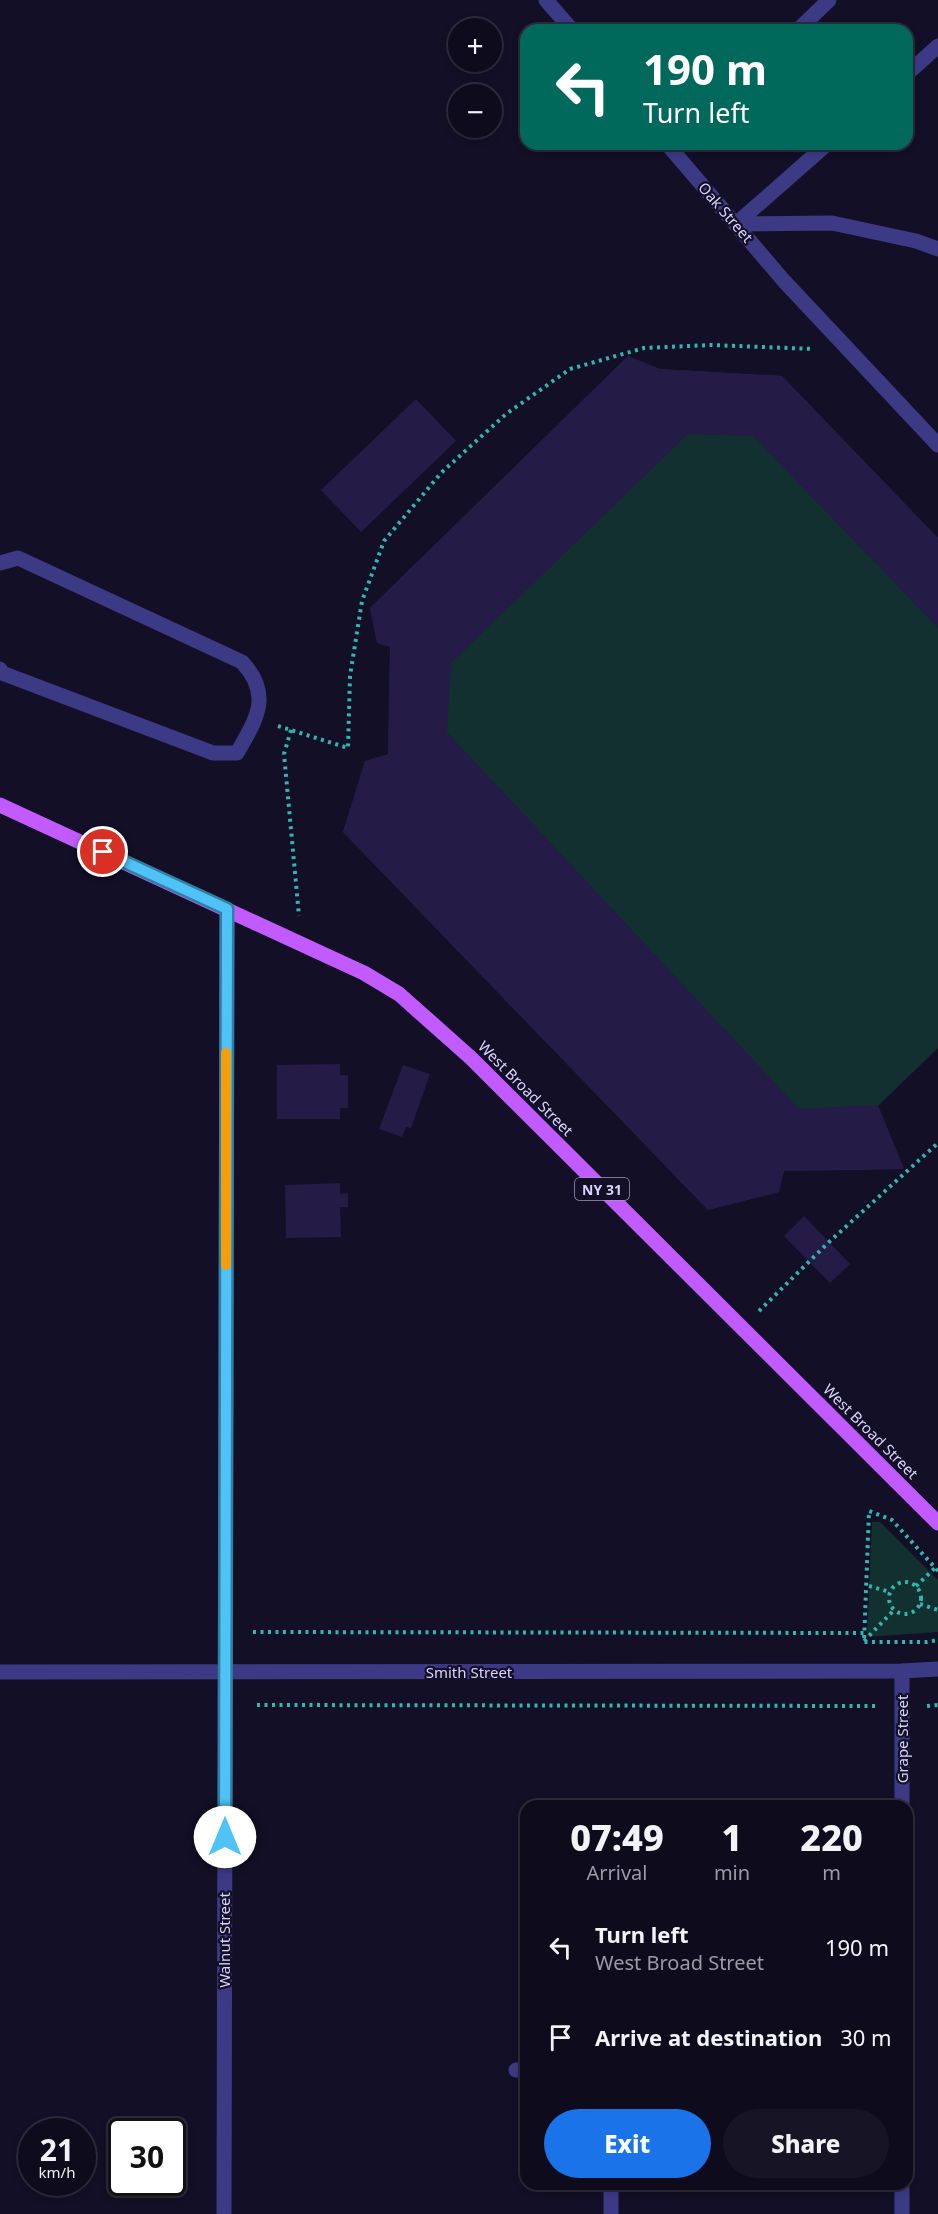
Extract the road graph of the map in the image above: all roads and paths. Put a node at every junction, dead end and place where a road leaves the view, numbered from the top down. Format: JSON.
{"nodes":[{"id":1,"x":546,"y":0,"type":"edge"},
{"id":2,"x":829,"y":0,"type":"edge"},
{"id":3,"x":567,"y":24,"type":"edge"},
{"id":4,"x":804,"y":24,"type":"edge"},
{"id":5,"x":938,"y":46,"type":"edge"},
{"id":6,"x":913,"y":68,"type":"edge"},
{"id":7,"x":675,"y":150,"type":"edge"},
{"id":8,"x":820,"y":150,"type":"edge"},
{"id":9,"x":736,"y":225,"type":"junction"},
{"id":10,"x":938,"y":249,"type":"edge"},
{"id":11,"x":850,"y":351,"type":"junction"},
{"id":12,"x":938,"y":444,"type":"edge"},
{"id":13,"x":0,"y":563,"type":"edge"},
{"id":14,"x":1,"y":673,"type":"edge"},
{"id":15,"x":269,"y":723,"type":"dead end"},
{"id":16,"x":291,"y":730,"type":"junction"},
{"id":17,"x":0,"y":805,"type":"edge"},
{"id":18,"x":227,"y":909,"type":"junction"},
{"id":19,"x":301,"y":944,"type":"junction"},
{"id":20,"x":938,"y":1143,"type":"edge"},
{"id":21,"x":742,"y":1328,"type":"junction"},
{"id":22,"x":938,"y":1523,"type":"edge"},
{"id":23,"x":937,"y":1570,"type":"edge"},
{"id":24,"x":869,"y":1586,"type":"dead end"},
{"id":25,"x":916,"y":1586,"type":"junction"},
{"id":26,"x":890,"y":1592,"type":"junction"},
{"id":27,"x":920,"y":1604,"type":"junction"},
{"id":28,"x":894,"y":1610,"type":"junction"},
{"id":29,"x":938,"y":1610,"type":"edge"},
{"id":30,"x":254,"y":1632,"type":"dead end"},
{"id":31,"x":864,"y":1633,"type":"junction"},
{"id":32,"x":938,"y":1640,"type":"edge"},
{"id":33,"x":864,"y":1642,"type":"junction"},
{"id":34,"x":938,"y":1669,"type":"edge"},
{"id":35,"x":902,"y":1671,"type":"junction"},
{"id":36,"x":0,"y":1672,"type":"edge"},
{"id":37,"x":225,"y":1672,"type":"junction"},
{"id":38,"x":257,"y":1705,"type":"dead end"},
{"id":39,"x":902,"y":1706,"type":"junction"},
{"id":40,"x":938,"y":1706,"type":"edge"},
{"id":41,"x":902,"y":1800,"type":"edge"},
{"id":42,"x":610,"y":2190,"type":"edge"},
{"id":43,"x":902,"y":2190,"type":"edge"},
{"id":44,"x":224,"y":2214,"type":"edge"},
{"id":45,"x":611,"y":2214,"type":"edge"},
{"id":46,"x":902,"y":2214,"type":"edge"}],
"edges":[{"from":1,"to":3,"type":"street"},
{"from":2,"to":4,"type":"street"},
{"from":5,"to":6,"type":"street"},
{"from":7,"to":9,"type":"street","name":"Oak Street"},
{"from":8,"to":9,"type":"street"},
{"from":9,"to":10,"type":"street"},
{"from":9,"to":11,"type":"street","name":"Oak Street"},
{"from":11,"to":12,"type":"street","name":"Oak Street"},
{"from":11,"to":16,"type":"path"},
{"from":13,"to":14,"type":"street"},
{"from":15,"to":16,"type":"path"},
{"from":16,"to":19,"type":"path"},
{"from":17,"to":18,"type":"main road","name":"West Broad Street","number":"NY 31"},
{"from":18,"to":19,"type":"main road","name":"West Broad Street","number":"NY 31"},
{"from":18,"to":37,"type":"street","name":"Walnut Street"},
{"from":19,"to":21,"type":"main road","name":"West Broad Street","number":"NY 31"},
{"from":20,"to":21,"type":"path"},
{"from":21,"to":22,"type":"main road","name":"West Broad Street","number":"NY 31"},
{"from":23,"to":25,"type":"path"},
{"from":23,"to":31,"type":"path"},
{"from":24,"to":26,"type":"path"},
{"from":25,"to":26,"type":"path"},
{"from":25,"to":27,"type":"path"},
{"from":26,"to":28,"type":"path"},
{"from":27,"to":28,"type":"path"},
{"from":27,"to":29,"type":"path"},
{"from":28,"to":33,"type":"path"},
{"from":30,"to":31,"type":"path"},
{"from":31,"to":33,"type":"path"},
{"from":32,"to":33,"type":"path"},
{"from":34,"to":35,"type":"street","name":"Smith Street"},
{"from":35,"to":37,"type":"street","name":"Smith Street"},
{"from":35,"to":39,"type":"street","name":"Grape Street"},
{"from":36,"to":37,"type":"street","name":"Smith Street"},
{"from":37,"to":44,"type":"street","name":"Walnut Street"},
{"from":38,"to":39,"type":"path"},
{"from":39,"to":40,"type":"path"},
{"from":39,"to":41,"type":"street","name":"Grape Street"},
{"from":42,"to":45,"type":"street"},
{"from":43,"to":46,"type":"street"}]}
